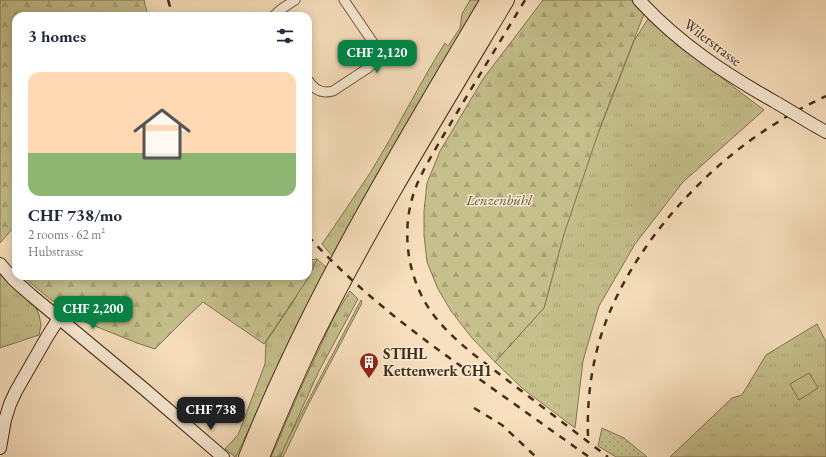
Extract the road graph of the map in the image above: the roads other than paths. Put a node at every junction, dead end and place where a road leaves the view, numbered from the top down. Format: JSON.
{"nodes":[{"id":1,"x":295,"y":0,"type":"edge"},
{"id":2,"x":344,"y":0,"type":"edge"},
{"id":3,"x":490,"y":0,"type":"edge"},
{"id":4,"x":506,"y":0,"type":"edge"},
{"id":5,"x":639,"y":0,"type":"edge"},
{"id":6,"x":278,"y":12,"type":"edge"},
{"id":7,"x":312,"y":86,"type":"edge"},
{"id":8,"x":826,"y":132,"type":"edge"},
{"id":9,"x":0,"y":264,"type":"edge"},
{"id":10,"x":12,"y":278,"type":"edge"},
{"id":11,"x":14,"y":280,"type":"edge"},
{"id":12,"x":59,"y":318,"type":"junction"},
{"id":13,"x":0,"y":448,"type":"edge"},
{"id":14,"x":222,"y":456,"type":"edge"},
{"id":15,"x":247,"y":457,"type":"edge"},
{"id":16,"x":261,"y":457,"type":"edge"}],
"edges":[{"from":1,"to":6,"type":"street"},
{"from":2,"to":7,"type":"street"},
{"from":3,"to":15,"type":"highway"},
{"from":4,"to":16,"type":"highway"},
{"from":5,"to":8,"type":"street","name":"Wilerstrasse","bridge":true},
{"from":9,"to":10,"type":"street"},
{"from":11,"to":12,"type":"street"},
{"from":12,"to":13,"type":"street"},
{"from":12,"to":14,"type":"street"}]}
